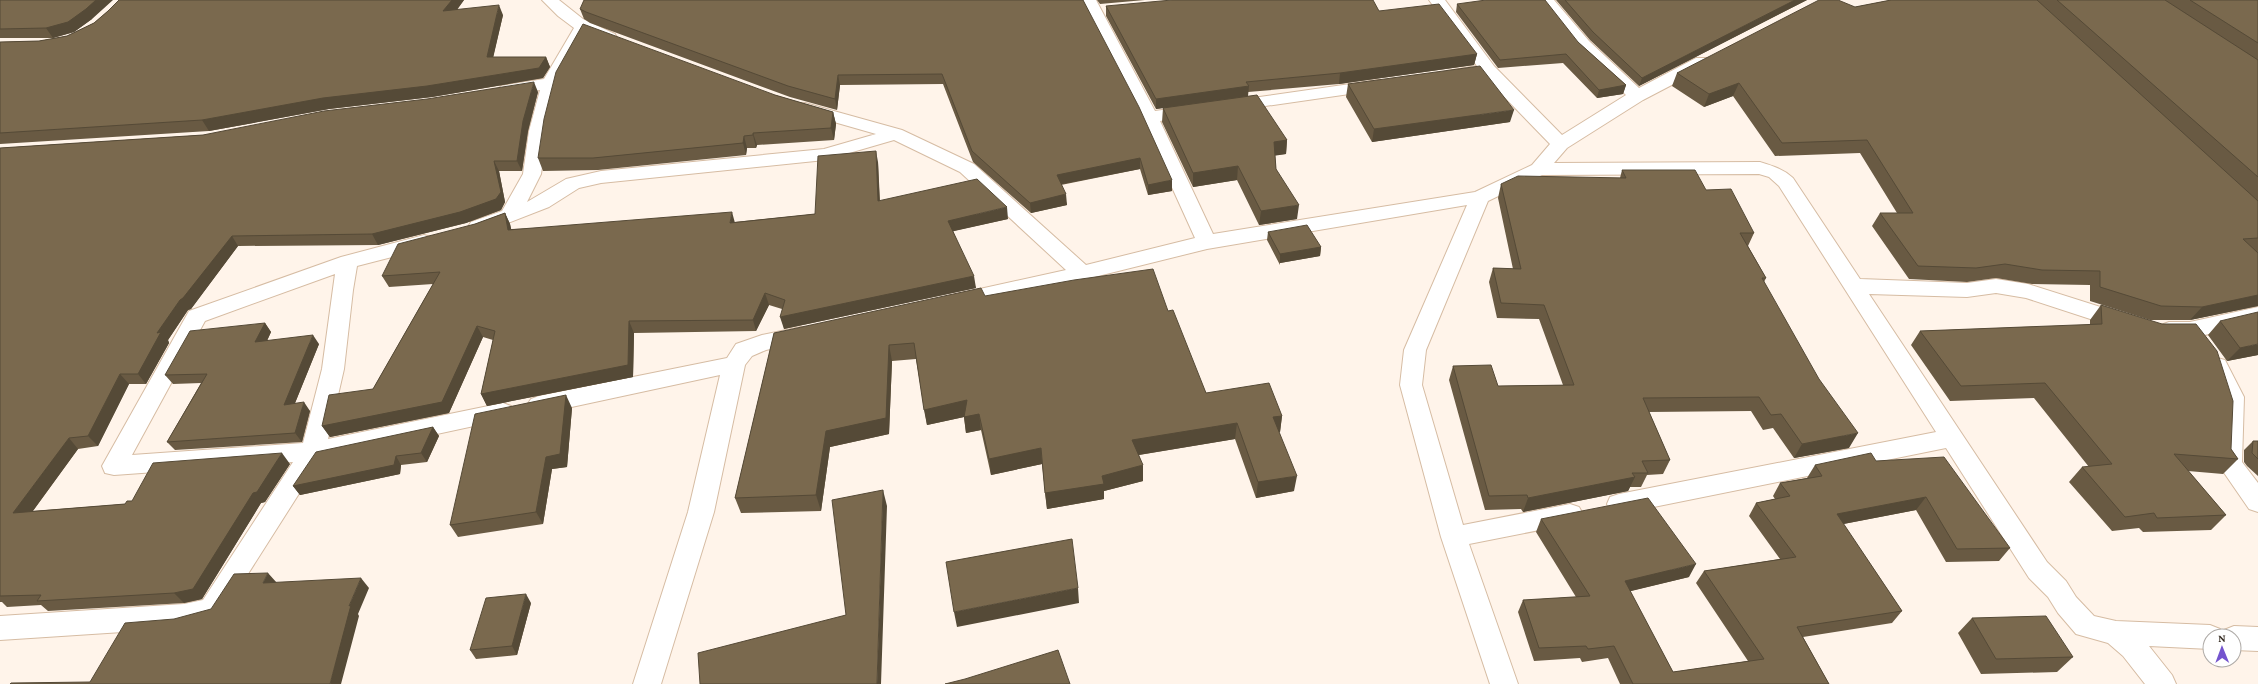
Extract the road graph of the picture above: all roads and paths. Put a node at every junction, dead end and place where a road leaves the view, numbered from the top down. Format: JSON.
{"nodes":[{"id":1,"x":550,"y":0,"type":"edge"},
{"id":2,"x":1437,"y":0,"type":"edge"},
{"id":3,"x":1546,"y":0,"type":"edge"},
{"id":4,"x":1097,"y":7,"type":"edge"},
{"id":5,"x":583,"y":27,"type":"junction"},
{"id":6,"x":623,"y":43,"type":"edge"},
{"id":7,"x":1721,"y":52,"type":"edge"},
{"id":8,"x":1488,"y":70,"type":"junction"},
{"id":9,"x":1433,"y":78,"type":"edge"},
{"id":10,"x":550,"y":83,"type":"junction"},
{"id":11,"x":1394,"y":83,"type":"edge"},
{"id":12,"x":487,"y":94,"type":"edge"},
{"id":13,"x":1637,"y":96,"type":"junction"},
{"id":14,"x":791,"y":104,"type":"edge"},
{"id":15,"x":1149,"y":118,"type":"junction"},
{"id":16,"x":896,"y":134,"type":"junction"},
{"id":17,"x":1560,"y":144,"type":"junction"},
{"id":18,"x":1539,"y":169,"type":"junction"},
{"id":19,"x":1480,"y":197,"type":"junction"},
{"id":20,"x":510,"y":215,"type":"junction"},
{"id":21,"x":1207,"y":242,"type":"junction"},
{"id":22,"x":348,"y":262,"type":"junction"},
{"id":23,"x":1082,"y":273,"type":"junction"},
{"id":24,"x":1854,"y":286,"type":"junction"},
{"id":25,"x":934,"y":306,"type":"edge"},
{"id":26,"x":2258,"y":314,"type":"edge"},
{"id":27,"x":824,"y":330,"type":"edge"},
{"id":28,"x":2190,"y":330,"type":"junction"},
{"id":29,"x":734,"y":364,"type":"junction"},
{"id":30,"x":1953,"y":438,"type":"junction"},
{"id":31,"x":313,"y":451,"type":"junction"},
{"id":32,"x":2258,"y":502,"type":"edge"},
{"id":33,"x":1454,"y":537,"type":"junction"},
{"id":34,"x":0,"y":628,"type":"edge"},
{"id":35,"x":2116,"y":633,"type":"junction"},
{"id":36,"x":2202,"y":637,"type":"edge"},
{"id":37,"x":2242,"y":638,"type":"edge"},
{"id":38,"x":2258,"y":639,"type":"edge"},
{"id":39,"x":647,"y":684,"type":"edge"},
{"id":40,"x":1504,"y":684,"type":"edge"},
{"id":41,"x":2162,"y":684,"type":"edge"}],
"edges":[{"from":1,"to":5,"type":"street"},
{"from":2,"to":8,"type":"street"},
{"from":3,"to":13,"type":"street"},
{"from":4,"to":15,"type":"street"},
{"from":5,"to":6,"type":"street"},
{"from":5,"to":10,"type":"street"},
{"from":7,"to":13,"type":"street"},
{"from":8,"to":9,"type":"street"},
{"from":8,"to":17,"type":"street"},
{"from":10,"to":12,"type":"street"},
{"from":10,"to":20,"type":"street"},
{"from":11,"to":15,"type":"street"},
{"from":13,"to":17,"type":"street"},
{"from":14,"to":16,"type":"street"},
{"from":15,"to":21,"type":"street"},
{"from":16,"to":20,"type":"street"},
{"from":16,"to":23,"type":"street"},
{"from":17,"to":18,"type":"street"},
{"from":18,"to":19,"type":"street"},
{"from":18,"to":24,"type":"street"},
{"from":19,"to":21,"type":"street"},
{"from":19,"to":33,"type":"street"},
{"from":20,"to":22,"type":"street"},
{"from":21,"to":23,"type":"street"},
{"from":22,"to":31,"type":"street"},
{"from":22,"to":31,"type":"street"},
{"from":23,"to":25,"type":"street"},
{"from":24,"to":28,"type":"street"},
{"from":24,"to":30,"type":"street"},
{"from":26,"to":28,"type":"street"},
{"from":27,"to":29,"type":"street"},
{"from":28,"to":32,"type":"street"},
{"from":29,"to":31,"type":"street"},
{"from":29,"to":39,"type":"street"},
{"from":30,"to":33,"type":"street"},
{"from":30,"to":35,"type":"street"},
{"from":31,"to":34,"type":"street"},
{"from":33,"to":40,"type":"street"},
{"from":35,"to":36,"type":"street"},
{"from":35,"to":41,"type":"street"},
{"from":37,"to":38,"type":"street"}]}
